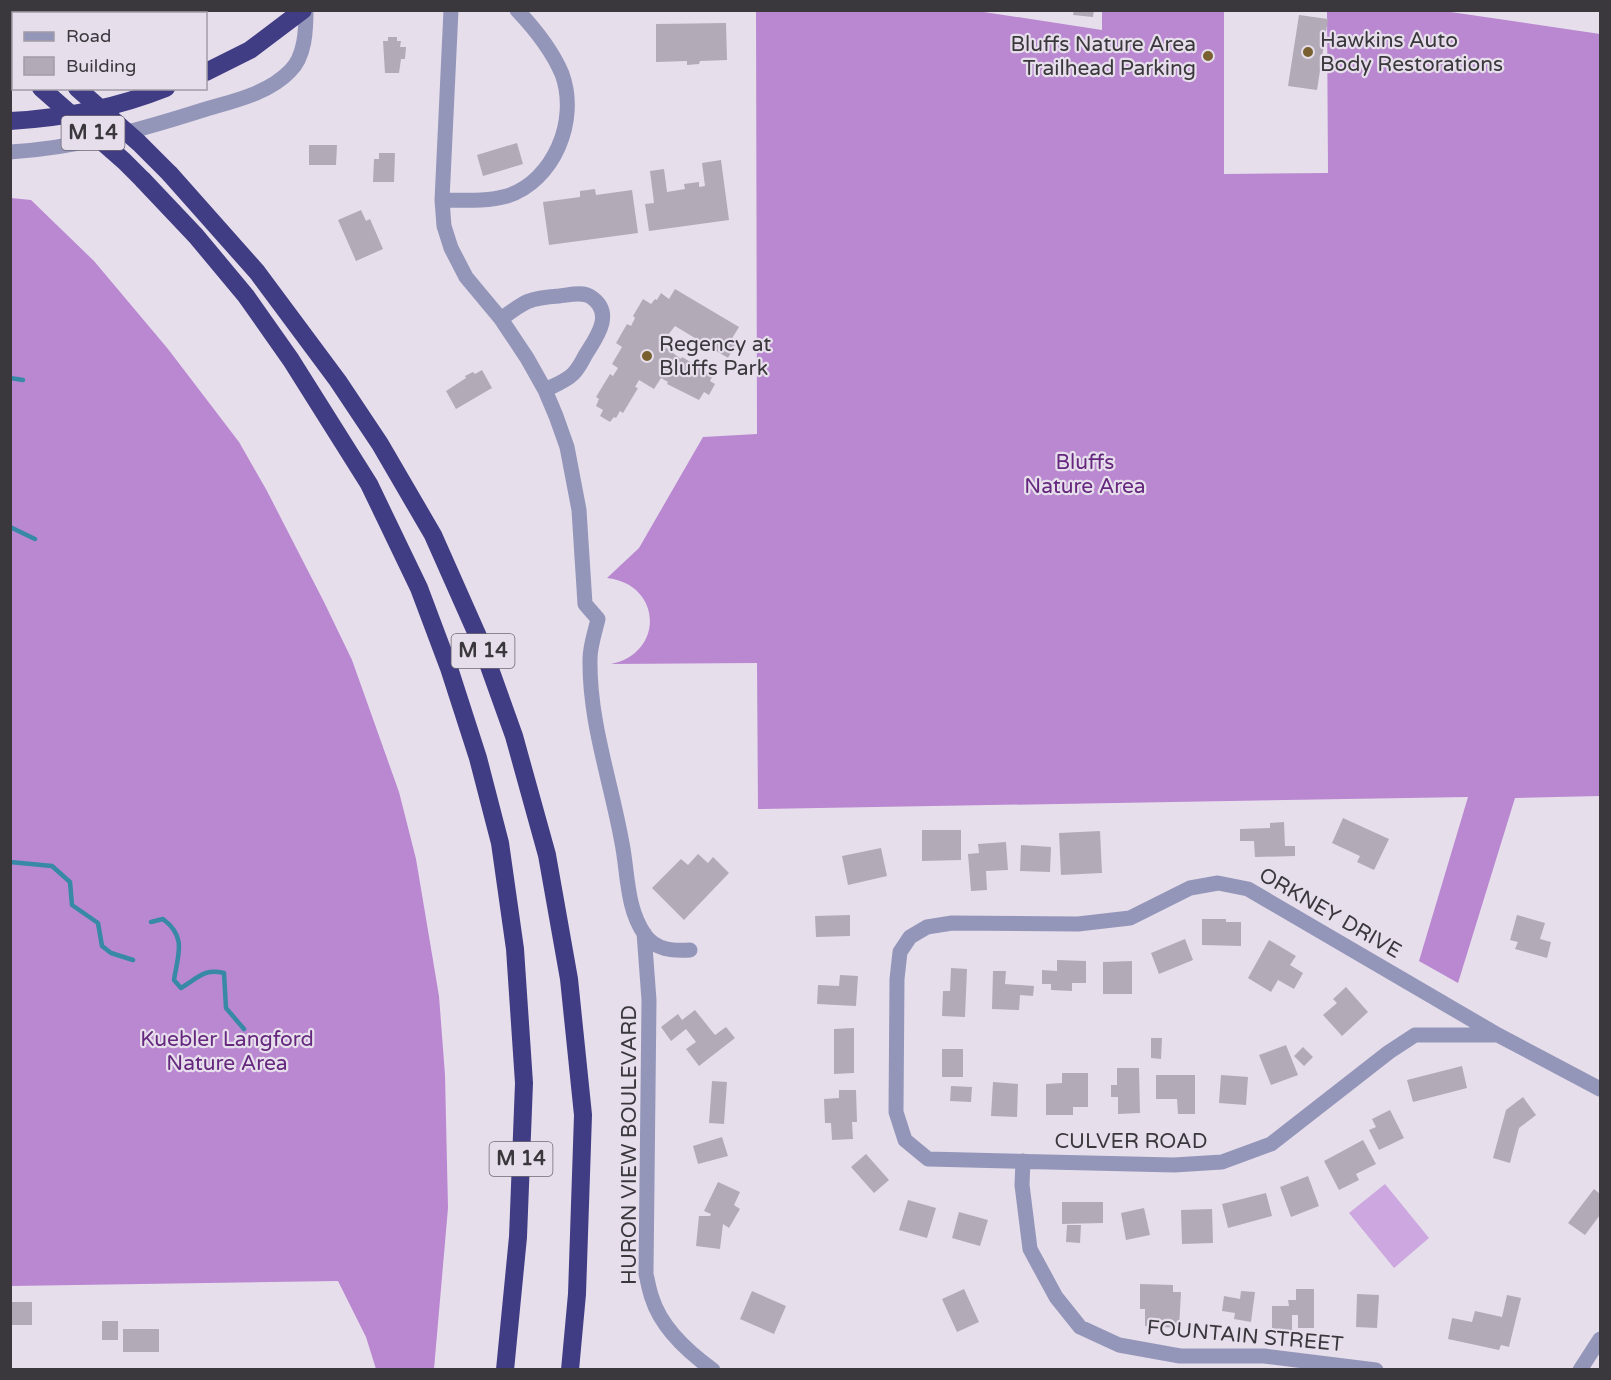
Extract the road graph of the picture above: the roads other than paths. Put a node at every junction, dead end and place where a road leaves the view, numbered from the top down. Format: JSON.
{"nodes":[{"id":1,"x":305,"y":10,"type":"edge"},
{"id":2,"x":451,"y":10,"type":"edge"},
{"id":3,"x":517,"y":10,"type":"edge"},
{"id":4,"x":207,"y":72,"type":"edge"},
{"id":5,"x":43,"y":90,"type":"edge"},
{"id":6,"x":79,"y":90,"type":"edge"},
{"id":7,"x":161,"y":90,"type":"edge"},
{"id":8,"x":10,"y":121,"type":"edge"},
{"id":9,"x":10,"y":152,"type":"edge"},
{"id":10,"x":442,"y":200,"type":"junction"},
{"id":11,"x":501,"y":319,"type":"junction"},
{"id":12,"x":545,"y":390,"type":"junction"},
{"id":13,"x":644,"y":933,"type":"junction"},
{"id":14,"x":690,"y":950,"type":"dead end"},
{"id":15,"x":1498,"y":1035,"type":"junction"},
{"id":16,"x":1600,"y":1089,"type":"edge"},
{"id":17,"x":896,"y":1112,"type":"joint"},
{"id":18,"x":1023,"y":1161,"type":"junction"},
{"id":19,"x":1600,"y":1340,"type":"edge"},
{"id":20,"x":505,"y":1370,"type":"edge"},
{"id":21,"x":570,"y":1370,"type":"edge"},
{"id":22,"x":712,"y":1370,"type":"edge"},
{"id":23,"x":1376,"y":1370,"type":"edge"},
{"id":24,"x":1580,"y":1370,"type":"edge"}],
"edges":[{"from":1,"to":4,"type":"highway"},
{"from":1,"to":9,"type":"street"},
{"from":2,"to":10,"type":"street","name":"HURON VIEW BOULEVARD"},
{"from":3,"to":10,"type":"street"},
{"from":5,"to":20,"type":"highway","number":"M 14","bridge":true},
{"from":6,"to":21,"type":"highway","number":"M 14","bridge":true},
{"from":7,"to":8,"type":"highway"},
{"from":10,"to":11,"type":"street","name":"HURON VIEW BOULEVARD"},
{"from":11,"to":12,"type":"street","name":"HURON VIEW BOULEVARD"},
{"from":11,"to":12,"type":"street"},
{"from":12,"to":13,"type":"street","name":"HURON VIEW BOULEVARD"},
{"from":13,"to":14,"type":"street","name":"HURON VIEW BOULEVARD"},
{"from":13,"to":22,"type":"street","name":"HURON VIEW BOULEVARD"},
{"from":15,"to":16,"type":"street","name":"ORKNEY DRIVE"},
{"from":15,"to":17,"type":"street","name":"ORKNEY DRIVE"},
{"from":15,"to":18,"type":"street","name":"CULVER ROAD"},
{"from":17,"to":18,"type":"street","name":"CULVER ROAD"},
{"from":18,"to":23,"type":"street","name":"FOUNTAIN STREET"},
{"from":19,"to":24,"type":"street"}]}
